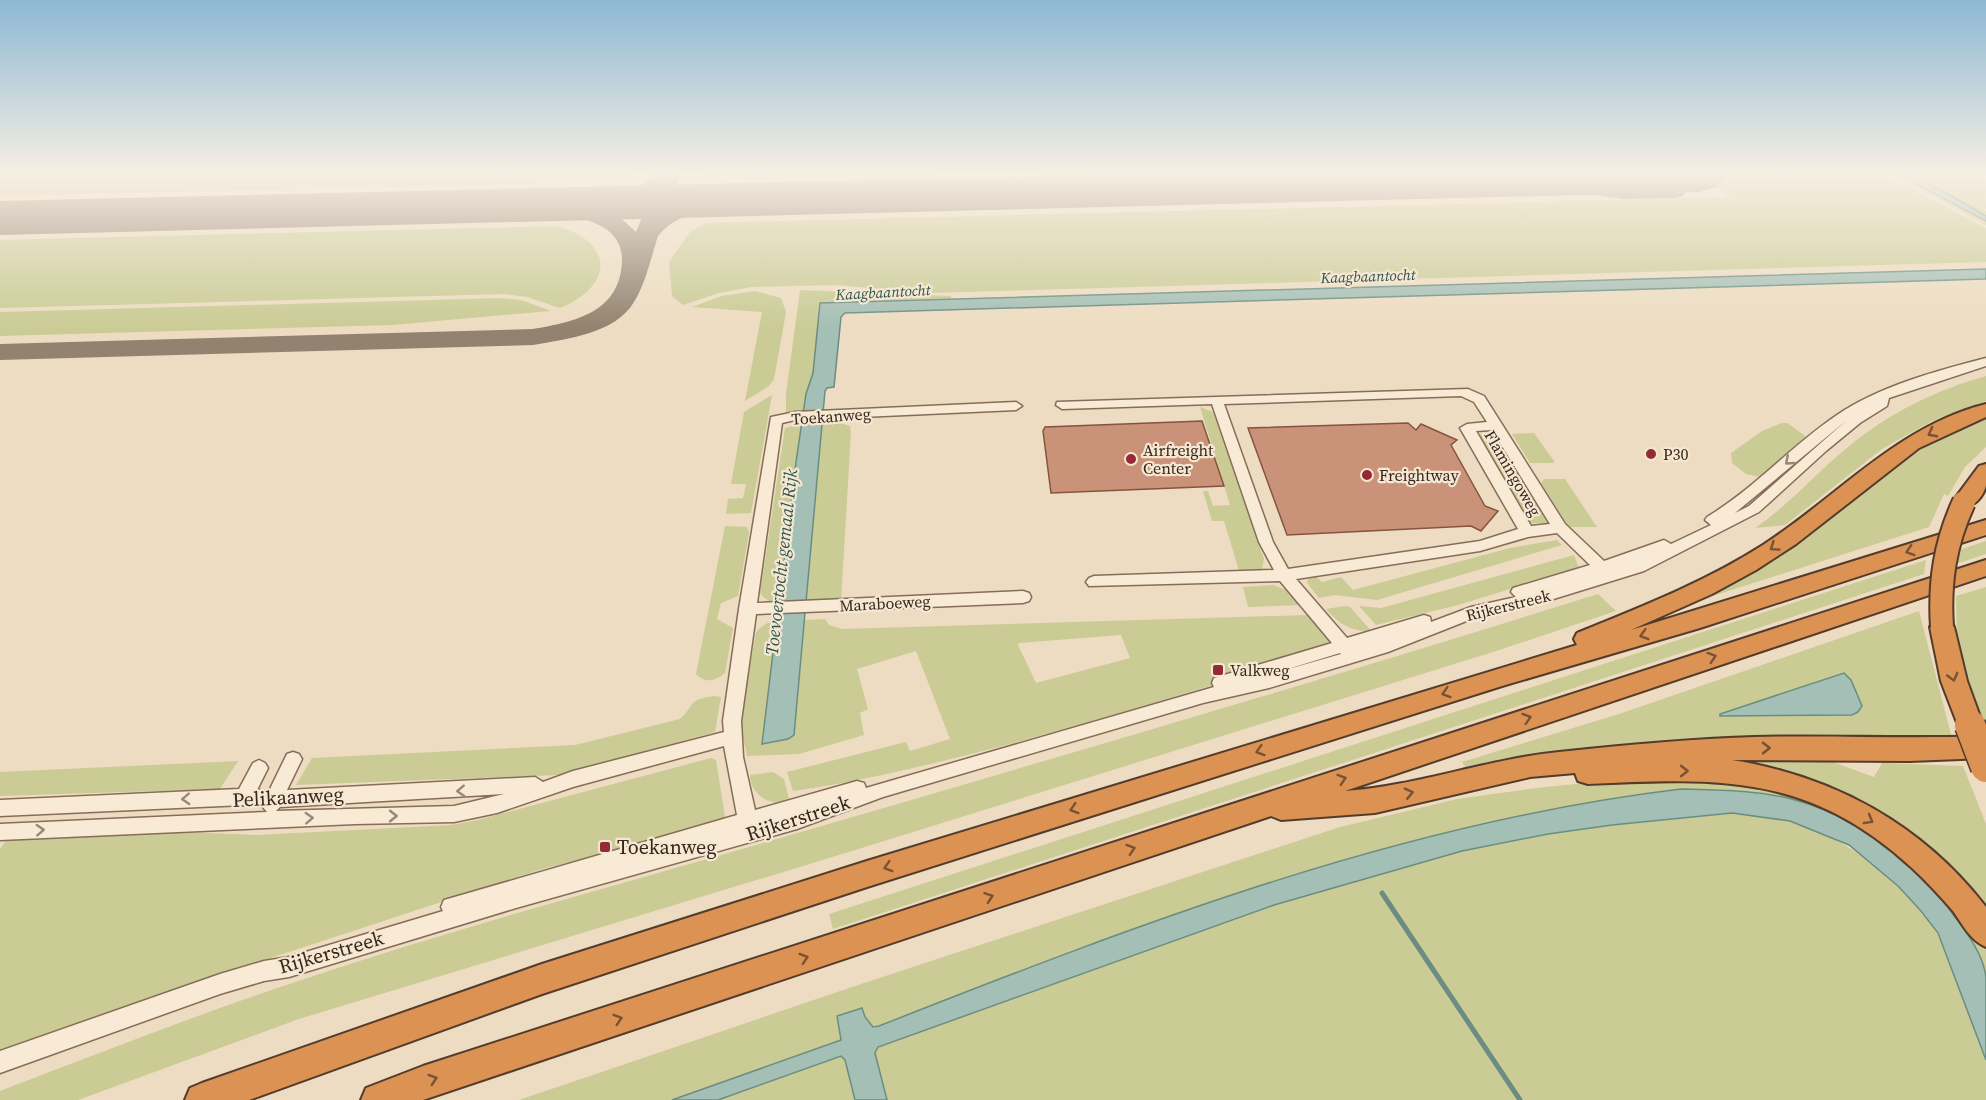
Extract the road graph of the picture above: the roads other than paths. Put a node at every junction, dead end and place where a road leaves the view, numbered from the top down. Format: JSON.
{"nodes":[{"id":1,"x":1986,"y":362,"type":"edge"},
{"id":2,"x":1216,"y":400,"type":"junction"},
{"id":3,"x":1062,"y":405,"type":"dead end"},
{"id":4,"x":1016,"y":406,"type":"dead end"},
{"id":5,"x":1986,"y":410,"type":"edge"},
{"id":6,"x":1495,"y":426,"type":"junction"},
{"id":7,"x":1986,"y":471,"type":"edge"},
{"id":8,"x":1986,"y":527,"type":"edge"},
{"id":9,"x":1560,"y":528,"type":"junction"},
{"id":10,"x":1527,"y":532,"type":"junction"},
{"id":11,"x":1986,"y":568,"type":"edge"},
{"id":12,"x":1605,"y":572,"type":"junction"},
{"id":13,"x":1284,"y":575,"type":"junction"},
{"id":14,"x":1094,"y":582,"type":"dead end"},
{"id":15,"x":1023,"y":597,"type":"dead end"},
{"id":16,"x":747,"y":609,"type":"junction"},
{"id":17,"x":1348,"y":651,"type":"junction"},
{"id":18,"x":1502,"y":676,"type":"junction"},
{"id":19,"x":731,"y":737,"type":"junction"},
{"id":20,"x":1986,"y":747,"type":"edge"},
{"id":21,"x":293,"y":759,"type":"dead end"},
{"id":22,"x":1986,"y":767,"type":"edge"},
{"id":23,"x":259,"y":768,"type":"dead end"},
{"id":24,"x":1478,"y":777,"type":"junction"},
{"id":25,"x":573,"y":779,"type":"junction"},
{"id":26,"x":244,"y":796,"type":"junction"},
{"id":27,"x":274,"y":799,"type":"junction"},
{"id":28,"x":25,"y":806,"type":"junction"},
{"id":29,"x":0,"y":808,"type":"edge"},
{"id":30,"x":1246,"y":811,"type":"junction"},
{"id":31,"x":263,"y":820,"type":"junction"},
{"id":32,"x":749,"y":826,"type":"junction"},
{"id":33,"x":4,"y":832,"type":"edge"},
{"id":34,"x":1986,"y":932,"type":"edge"},
{"id":35,"x":0,"y":1062,"type":"edge"},
{"id":36,"x":202,"y":1100,"type":"edge"},
{"id":37,"x":378,"y":1100,"type":"edge"}],
"edges":[{"from":1,"to":12,"type":"street","name":"Rijkerstreek"},
{"from":2,"to":3,"type":"street"},
{"from":2,"to":6,"type":"street","name":"Flamingoweg"},
{"from":2,"to":13,"type":"street"},
{"from":4,"to":16,"type":"street","name":"Toekanweg"},
{"from":5,"to":18,"type":"highway","one_way":true},
{"from":6,"to":9,"type":"street","name":"Flamingoweg"},
{"from":6,"to":10,"type":"street","name":"Flamingoweg"},
{"from":7,"to":22,"type":"highway","one_way":true,"bridge":true},
{"from":8,"to":18,"type":"highway","one_way":true},
{"from":9,"to":10,"type":"street","name":"Flamingoweg"},
{"from":9,"to":12,"type":"street","name":"Flamingoweg"},
{"from":10,"to":13,"type":"street"},
{"from":30,"to":11,"type":"highway","one_way":true},
{"from":12,"to":17,"type":"street","name":"Rijkerstreek"},
{"from":13,"to":14,"type":"street"},
{"from":13,"to":17,"type":"street"},
{"from":15,"to":16,"type":"street","name":"Maraboeweg"},
{"from":16,"to":19,"type":"street","name":"Toekanweg"},
{"from":17,"to":32,"type":"street","name":"Rijkerstreek"},
{"from":18,"to":36,"type":"highway","one_way":true},
{"from":19,"to":25,"type":"street","name":"Pelikaanweg"},
{"from":19,"to":32,"type":"street","name":"Toekanweg"},
{"from":24,"to":20,"type":"highway","one_way":true},
{"from":21,"to":27,"type":"street","name":"Pelikaanweg"},
{"from":23,"to":26,"type":"street","name":"Pelikaanweg"},
{"from":30,"to":24,"type":"highway","one_way":true},
{"from":24,"to":34,"type":"highway","one_way":true},
{"from":25,"to":27,"type":"street","name":"Pelikaanweg","one_way":true},
{"from":31,"to":25,"type":"street","name":"Pelikaanweg","one_way":true},
{"from":26,"to":27,"type":"street","name":"Pelikaanweg"},
{"from":26,"to":28,"type":"street","name":"Pelikaanweg","one_way":true},
{"from":27,"to":31,"type":"street"},
{"from":28,"to":29,"type":"street","name":"Pelikaanweg"},
{"from":28,"to":33,"type":"street"},
{"from":37,"to":30,"type":"highway","one_way":true},
{"from":33,"to":31,"type":"street","name":"Pelikaanweg","one_way":true},
{"from":32,"to":35,"type":"street","name":"Rijkerstreek"}]}
